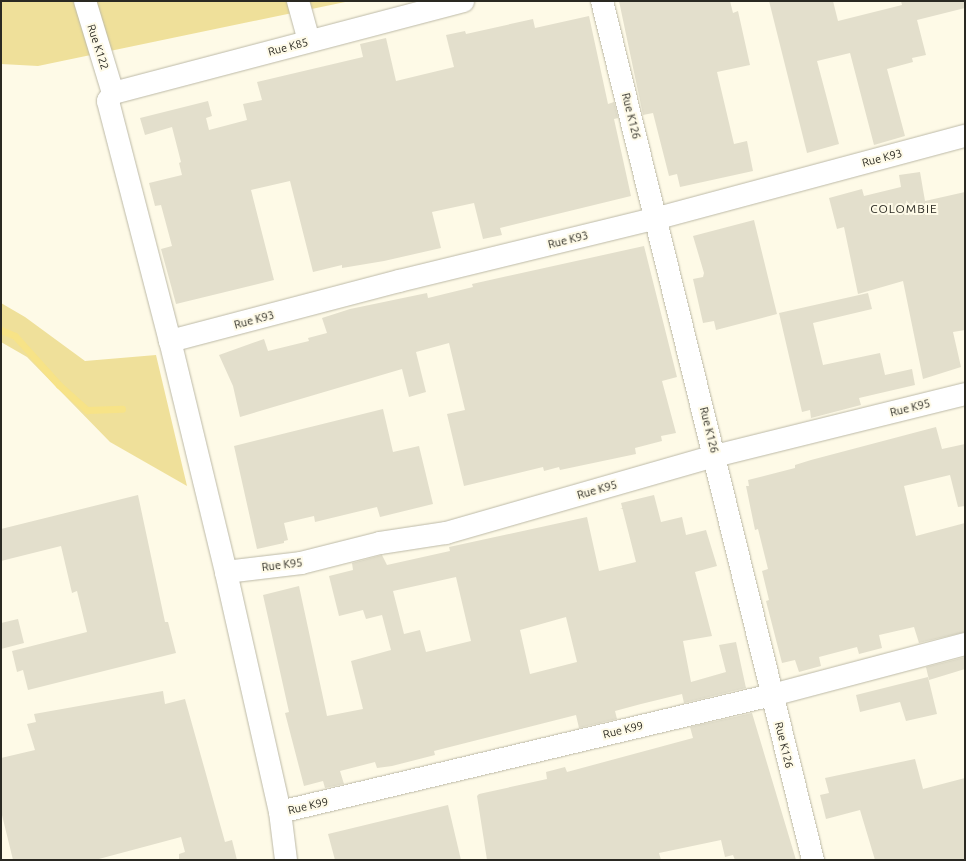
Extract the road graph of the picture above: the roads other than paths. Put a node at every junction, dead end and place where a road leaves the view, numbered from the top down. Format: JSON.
{"nodes":[{"id":1,"x":85,"y":1,"type":"edge"},
{"id":2,"x":298,"y":1,"type":"edge"},
{"id":3,"x":461,"y":1,"type":"edge"},
{"id":4,"x":602,"y":1,"type":"edge"},
{"id":5,"x":309,"y":41,"type":"junction"},
{"id":6,"x":113,"y":93,"type":"junction"},
{"id":7,"x":965,"y":136,"type":"edge"},
{"id":8,"x":658,"y":218,"type":"junction"},
{"id":9,"x":170,"y":341,"type":"junction"},
{"id":10,"x":965,"y":394,"type":"edge"},
{"id":11,"x":715,"y":456,"type":"junction"},
{"id":12,"x":226,"y":572,"type":"junction"},
{"id":13,"x":965,"y":644,"type":"edge"},
{"id":14,"x":772,"y":694,"type":"junction"},
{"id":15,"x":280,"y":812,"type":"junction"},
{"id":16,"x":286,"y":860,"type":"edge"},
{"id":17,"x":813,"y":860,"type":"edge"}],
"edges":[{"from":1,"to":6,"type":"street","name":"Rue K122"},
{"from":2,"to":5,"type":"street"},
{"from":3,"to":5,"type":"street","name":"Rue K85"},
{"from":4,"to":8,"type":"street","name":"Rue K126"},
{"from":5,"to":6,"type":"street","name":"Rue K85"},
{"from":6,"to":9,"type":"street"},
{"from":7,"to":8,"type":"street","name":"Rue K93"},
{"from":8,"to":9,"type":"street","name":"Rue K93"},
{"from":8,"to":11,"type":"street","name":"Rue K126"},
{"from":9,"to":12,"type":"street"},
{"from":10,"to":11,"type":"street","name":"Rue K95"},
{"from":11,"to":12,"type":"street","name":"Rue K95"},
{"from":11,"to":14,"type":"street","name":"Rue K126"},
{"from":12,"to":15,"type":"street"},
{"from":13,"to":14,"type":"street","name":"Rue K99"},
{"from":14,"to":15,"type":"street","name":"Rue K99"},
{"from":14,"to":17,"type":"street","name":"Rue K126"},
{"from":15,"to":16,"type":"street"}]}
